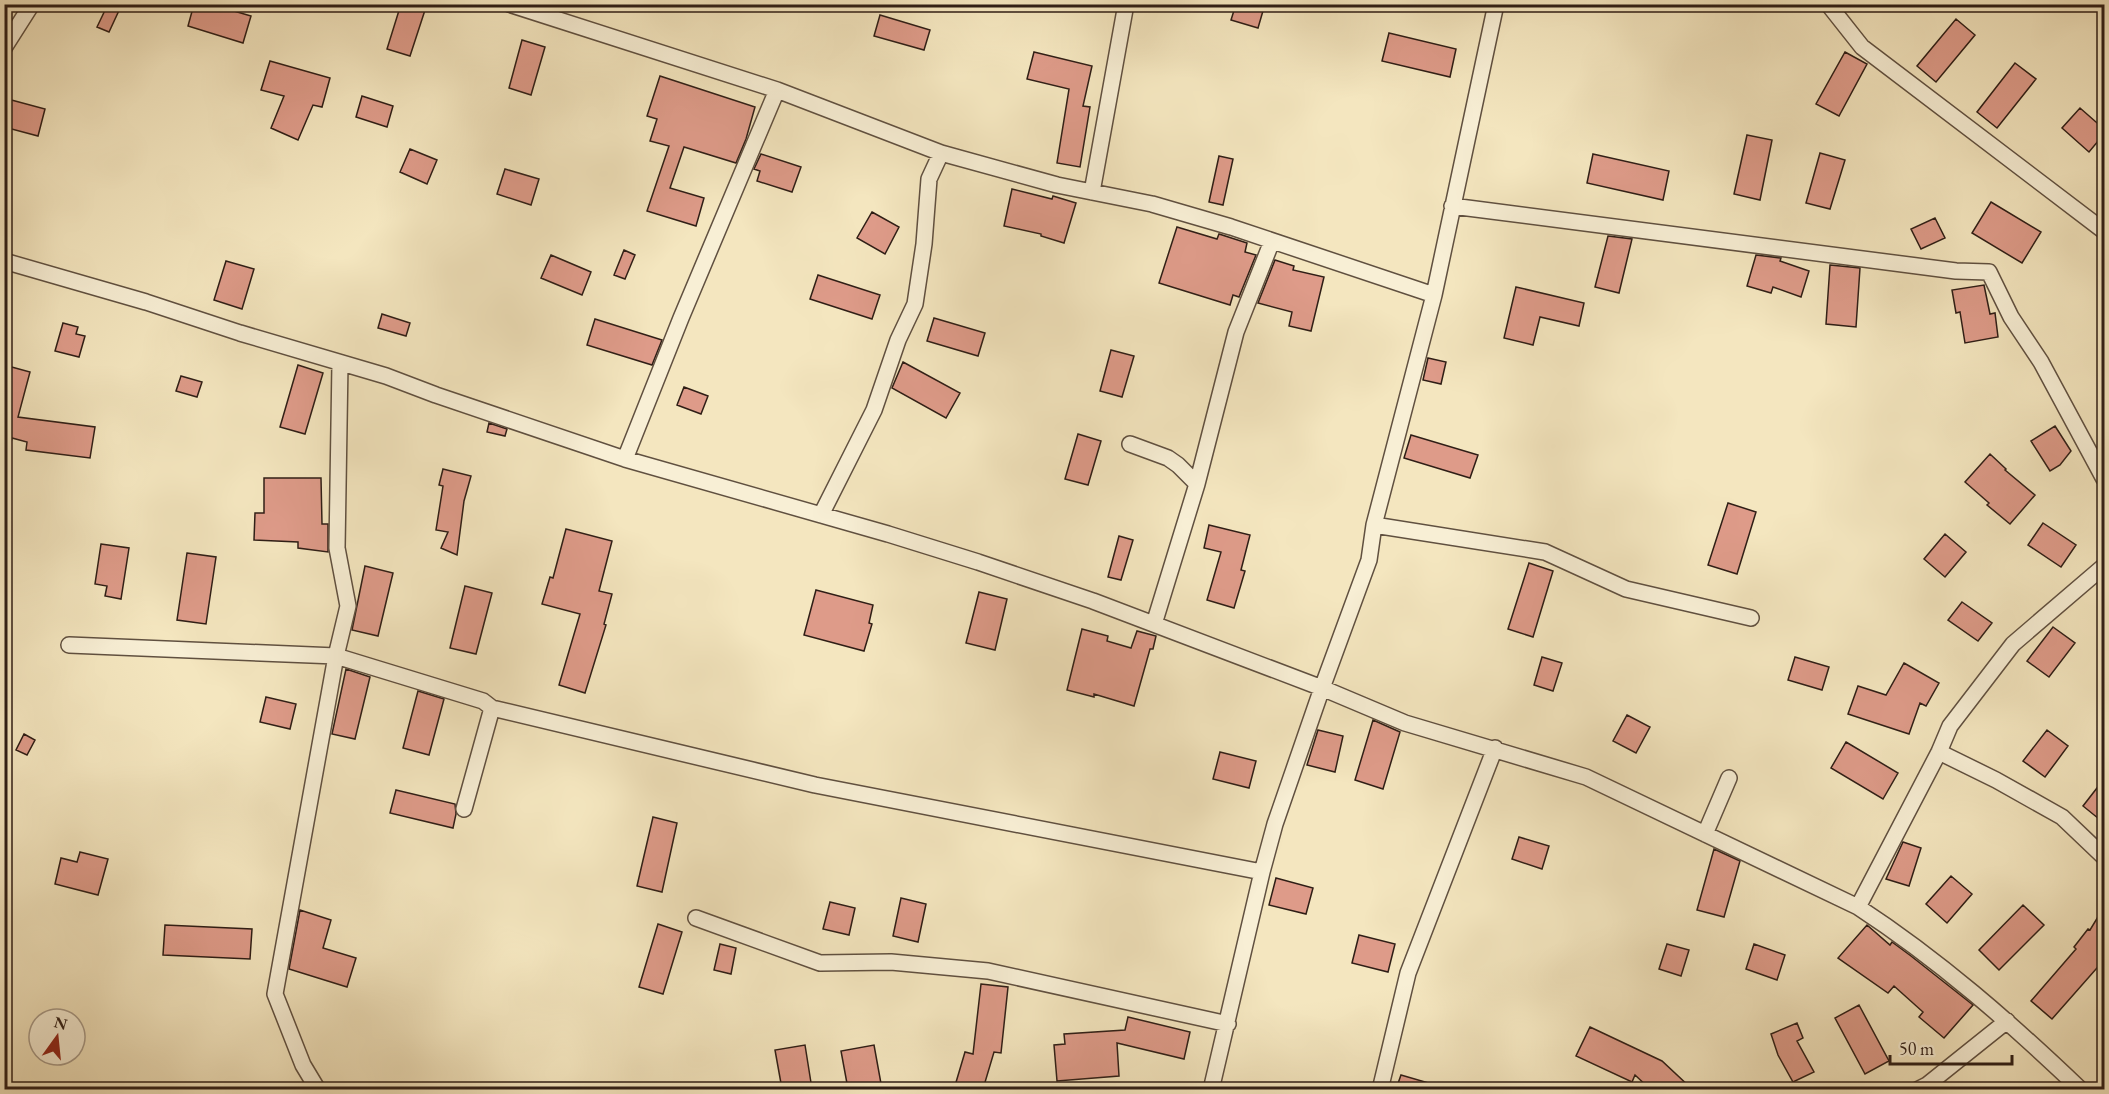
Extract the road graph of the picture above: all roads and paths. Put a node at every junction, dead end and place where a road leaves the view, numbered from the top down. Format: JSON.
{"nodes":[{"id":1,"x":32,"y":4,"type":"edge"},
{"id":2,"x":509,"y":4,"type":"edge"},
{"id":3,"x":1126,"y":4,"type":"edge"},
{"id":4,"x":1496,"y":4,"type":"edge"},
{"id":5,"x":1828,"y":4,"type":"edge"},
{"id":6,"x":4,"y":48,"type":"edge"},
{"id":7,"x":777,"y":90,"type":"junction"},
{"id":8,"x":941,"y":153,"type":"junction"},
{"id":9,"x":1092,"y":192,"type":"junction"},
{"id":10,"x":1452,"y":206,"type":"junction"},
{"id":11,"x":2104,"y":231,"type":"edge"},
{"id":12,"x":1272,"y":241,"type":"junction"},
{"id":13,"x":4,"y":261,"type":"edge"},
{"id":14,"x":1434,"y":296,"type":"junction"},
{"id":15,"x":340,"y":363,"type":"junction"},
{"id":16,"x":1130,"y":444,"type":"dead end"},
{"id":17,"x":625,"y":459,"type":"junction"},
{"id":18,"x":2104,"y":479,"type":"edge"},
{"id":19,"x":1197,"y":484,"type":"junction"},
{"id":20,"x":821,"y":515,"type":"junction"},
{"id":21,"x":1374,"y":525,"type":"junction"},
{"id":22,"x":2104,"y":566,"type":"edge"},
{"id":23,"x":1751,"y":618,"type":"dead end"},
{"id":24,"x":1154,"y":624,"type":"junction"},
{"id":25,"x":69,"y":645,"type":"dead end"},
{"id":26,"x":336,"y":656,"type":"junction"},
{"id":27,"x":1322,"y":688,"type":"junction"},
{"id":28,"x":492,"y":708,"type":"junction"},
{"id":29,"x":1495,"y":748,"type":"junction"},
{"id":30,"x":1939,"y":752,"type":"junction"},
{"id":31,"x":1729,"y":778,"type":"dead end"},
{"id":32,"x":464,"y":809,"type":"dead end"},
{"id":33,"x":1705,"y":834,"type":"junction"},
{"id":34,"x":2104,"y":857,"type":"edge"},
{"id":35,"x":1262,"y":872,"type":"junction"},
{"id":36,"x":1858,"y":907,"type":"junction"},
{"id":37,"x":696,"y":918,"type":"dead end"},
{"id":38,"x":2007,"y":1021,"type":"junction"},
{"id":39,"x":1228,"y":1024,"type":"junction"},
{"id":40,"x":318,"y":1089,"type":"edge"},
{"id":41,"x":1211,"y":1089,"type":"edge"},
{"id":42,"x":1380,"y":1089,"type":"edge"},
{"id":43,"x":1917,"y":1089,"type":"edge"},
{"id":44,"x":2081,"y":1089,"type":"edge"}],
"edges":[{"from":1,"to":6,"type":"street"},
{"from":2,"to":7,"type":"street"},
{"from":3,"to":9,"type":"street"},
{"from":4,"to":10,"type":"street"},
{"from":5,"to":11,"type":"street"},
{"from":7,"to":8,"type":"street"},
{"from":7,"to":17,"type":"street"},
{"from":8,"to":9,"type":"street"},
{"from":8,"to":20,"type":"street"},
{"from":9,"to":12,"type":"street"},
{"from":10,"to":14,"type":"street"},
{"from":10,"to":18,"type":"street"},
{"from":12,"to":14,"type":"street"},
{"from":12,"to":19,"type":"street"},
{"from":13,"to":15,"type":"street"},
{"from":14,"to":21,"type":"street"},
{"from":15,"to":17,"type":"street"},
{"from":15,"to":26,"type":"street"},
{"from":16,"to":19,"type":"street"},
{"from":17,"to":20,"type":"street"},
{"from":19,"to":24,"type":"street"},
{"from":20,"to":24,"type":"street"},
{"from":21,"to":23,"type":"street"},
{"from":21,"to":27,"type":"street"},
{"from":22,"to":30,"type":"street"},
{"from":24,"to":27,"type":"street"},
{"from":25,"to":26,"type":"street"},
{"from":26,"to":28,"type":"street"},
{"from":26,"to":40,"type":"street"},
{"from":27,"to":29,"type":"street"},
{"from":27,"to":35,"type":"street"},
{"from":28,"to":32,"type":"street"},
{"from":28,"to":35,"type":"street"},
{"from":29,"to":33,"type":"street"},
{"from":29,"to":42,"type":"street"},
{"from":30,"to":34,"type":"street"},
{"from":30,"to":36,"type":"street"},
{"from":31,"to":33,"type":"street"},
{"from":33,"to":36,"type":"street"},
{"from":35,"to":39,"type":"street"},
{"from":36,"to":38,"type":"street"},
{"from":37,"to":39,"type":"street"},
{"from":38,"to":43,"type":"street"},
{"from":38,"to":44,"type":"street"},
{"from":39,"to":41,"type":"street"}]}
